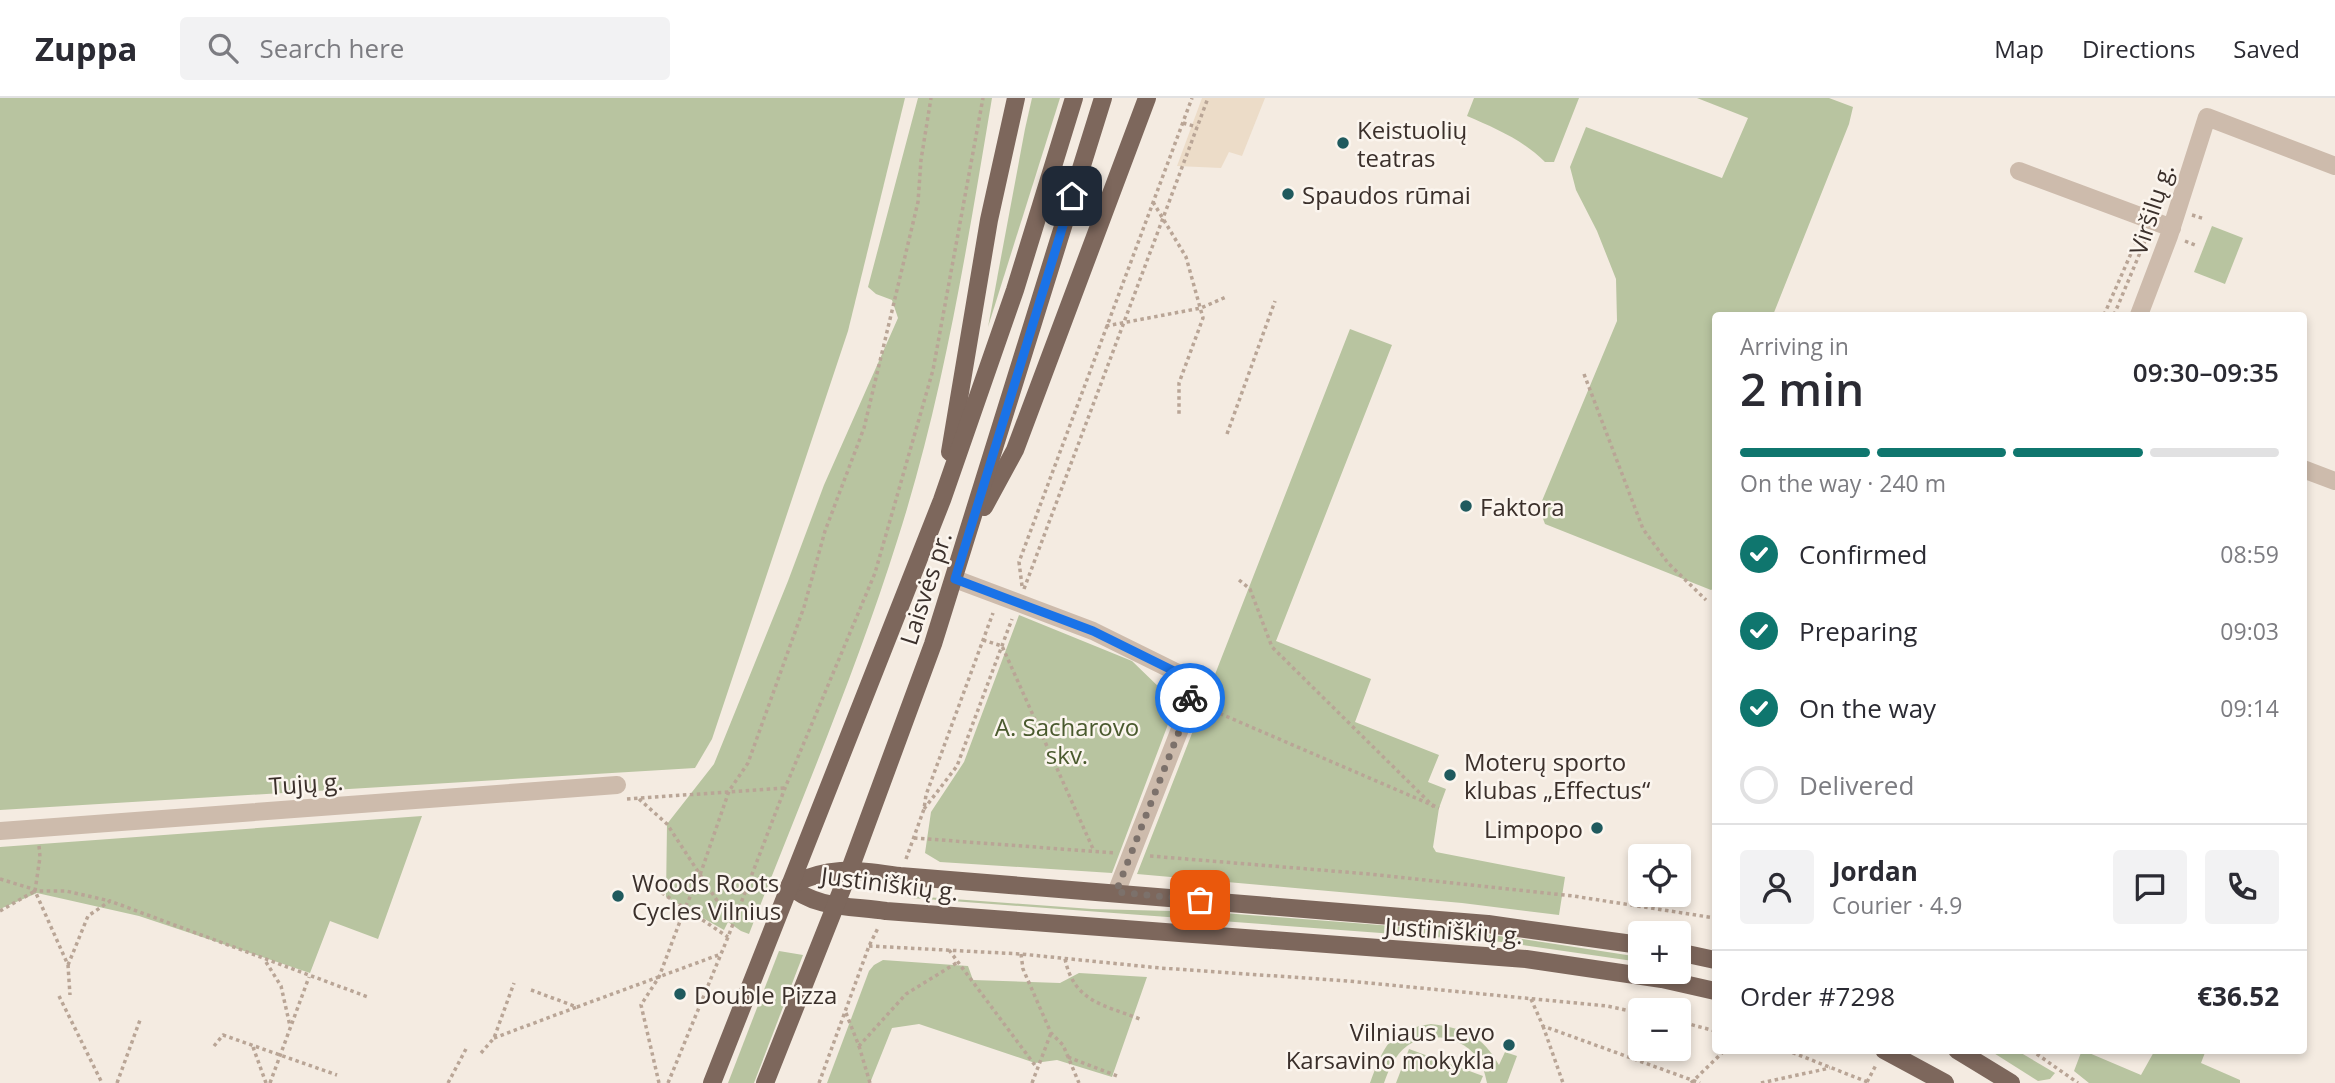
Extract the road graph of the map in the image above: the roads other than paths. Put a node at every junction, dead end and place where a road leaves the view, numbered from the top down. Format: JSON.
{"nodes":[{"id":1,"x":1016,"y":98,"type":"edge"},
{"id":2,"x":1074,"y":98,"type":"edge"},
{"id":3,"x":1103,"y":98,"type":"edge"},
{"id":4,"x":1147,"y":98,"type":"edge"},
{"id":5,"x":2335,"y":166,"type":"edge"},
{"id":6,"x":2020,"y":170,"type":"dead end"},
{"id":7,"x":2172,"y":228,"type":"junction"},
{"id":8,"x":2140,"y":312,"type":"edge"},
{"id":9,"x":2307,"y":470,"type":"edge"},
{"id":10,"x":2335,"y":481,"type":"edge"},
{"id":11,"x":942,"y":500,"type":"junction"},
{"id":12,"x":967,"y":537,"type":"junction"},
{"id":13,"x":955,"y":579,"type":"junction"},
{"id":14,"x":617,"y":785,"type":"dead end"},
{"id":15,"x":0,"y":831,"type":"edge"},
{"id":16,"x":850,"y":869,"type":"junction"},
{"id":17,"x":790,"y":885,"type":"junction"},
{"id":18,"x":1116,"y":892,"type":"junction"},
{"id":19,"x":836,"y":904,"type":"junction"},
{"id":20,"x":1628,"y":943,"type":"edge"},
{"id":21,"x":1691,"y":955,"type":"edge"},
{"id":22,"x":1712,"y":959,"type":"edge"},
{"id":23,"x":1712,"y":990,"type":"edge"},
{"id":24,"x":1891,"y":1054,"type":"edge"},
{"id":25,"x":1964,"y":1054,"type":"edge"},
{"id":26,"x":712,"y":1083,"type":"edge"},
{"id":27,"x":765,"y":1083,"type":"edge"},
{"id":28,"x":1945,"y":1083,"type":"edge"},
{"id":29,"x":2011,"y":1083,"type":"edge"}],
"edges":[{"from":1,"to":11,"type":"main road","name":"Laisvės pr."},
{"from":2,"to":11,"type":"main road","name":"Laisvės pr."},
{"from":3,"to":12,"type":"main road","name":"Laisvės pr."},
{"from":4,"to":12,"type":"main road"},
{"from":5,"to":7,"type":"street","name":"Viršilų g."},
{"from":6,"to":7,"type":"street"},
{"from":7,"to":8,"type":"street","name":"Viršilų g."},
{"from":9,"to":10,"type":"street"},
{"from":11,"to":17,"type":"main road","name":"Laisvės pr."},
{"from":12,"to":13,"type":"main road","name":"Laisvės pr."},
{"from":13,"to":16,"type":"main road","name":"Laisvės pr."},
{"from":13,"to":18,"type":"street"},
{"from":14,"to":15,"type":"street","name":"Tujų g."},
{"from":16,"to":17,"type":"main road","name":"Justiniškių g."},
{"from":16,"to":18,"type":"main road","name":"Justiniškių g."},
{"from":16,"to":19,"type":"main road","name":"Laisvės pr."},
{"from":17,"to":19,"type":"main road","name":"Justiniškių g."},
{"from":17,"to":26,"type":"main road","name":"Laisvės pr."},
{"from":18,"to":20,"type":"main road","name":"Justiniškių g."},
{"from":19,"to":23,"type":"main road","name":"Justiniškių g."},
{"from":19,"to":27,"type":"main road","name":"Laisvės pr."},
{"from":21,"to":22,"type":"main road"},
{"from":24,"to":28,"type":"main road"},
{"from":25,"to":29,"type":"main road"}]}
